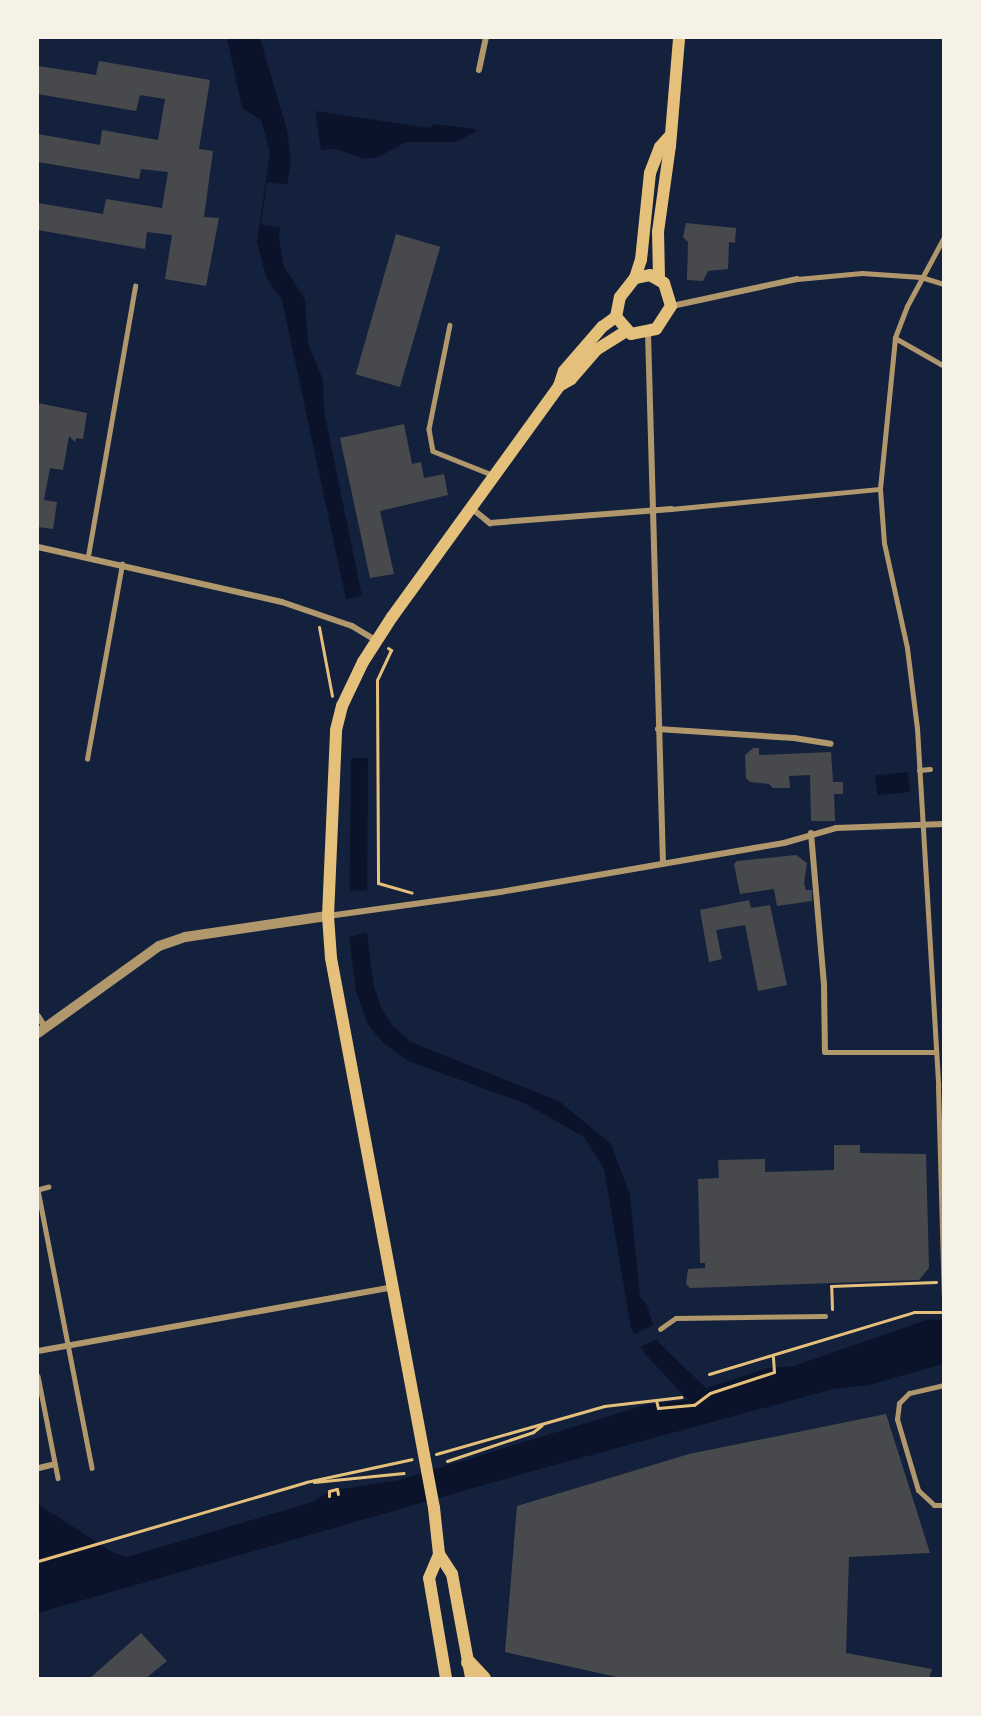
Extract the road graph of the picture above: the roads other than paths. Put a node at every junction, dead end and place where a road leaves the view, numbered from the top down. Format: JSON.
{"nodes":[{"id":1,"x":486,"y":38,"type":"edge"},
{"id":2,"x":679,"y":38,"type":"edge"},
{"id":3,"x":479,"y":70,"type":"dead end"},
{"id":4,"x":669,"y":137,"type":"junction"},
{"id":5,"x":944,"y":237,"type":"edge"},
{"id":6,"x":921,"y":277,"type":"junction"},
{"id":7,"x":634,"y":278,"type":"junction"},
{"id":8,"x":659,"y":278,"type":"junction"},
{"id":9,"x":797,"y":279,"type":"joint"},
{"id":10,"x":944,"y":284,"type":"edge"},
{"id":11,"x":135,"y":286,"type":"dead end"},
{"id":12,"x":671,"y":306,"type":"junction"},
{"id":13,"x":616,"y":317,"type":"junction"},
{"id":14,"x":450,"y":325,"type":"dead end"},
{"id":15,"x":626,"y":332,"type":"junction"},
{"id":16,"x":648,"y":333,"type":"junction"},
{"id":17,"x":895,"y":338,"type":"junction"},
{"id":18,"x":944,"y":366,"type":"edge"},
{"id":19,"x":559,"y":386,"type":"junction"},
{"id":20,"x":493,"y":475,"type":"junction"},
{"id":21,"x":879,"y":489,"type":"junction"},
{"id":22,"x":469,"y":506,"type":"junction"},
{"id":23,"x":653,"y":509,"type":"junction"},
{"id":24,"x":671,"y":509,"type":"joint"},
{"id":25,"x":38,"y":547,"type":"edge"},
{"id":26,"x":88,"y":556,"type":"junction"},
{"id":27,"x":122,"y":564,"type":"junction"},
{"id":28,"x":377,"y":641,"type":"junction"},
{"id":29,"x":658,"y":729,"type":"junction"},
{"id":30,"x":831,"y":744,"type":"dead end"},
{"id":31,"x":87,"y":759,"type":"dead end"},
{"id":32,"x":930,"y":769,"type":"dead end"},
{"id":33,"x":920,"y":770,"type":"junction"},
{"id":34,"x":922,"y":824,"type":"junction"},
{"id":35,"x":944,"y":824,"type":"edge"},
{"id":36,"x":811,"y":833,"type":"junction"},
{"id":37,"x":663,"y":863,"type":"junction"},
{"id":38,"x":328,"y":916,"type":"junction"},
{"id":39,"x":38,"y":1016,"type":"edge"},
{"id":40,"x":41,"y":1030,"type":"edge"},
{"id":41,"x":825,"y":1052,"type":"joint"},
{"id":42,"x":936,"y":1052,"type":"junction"},
{"id":43,"x":49,"y":1187,"type":"dead end"},
{"id":44,"x":943,"y":1234,"type":"edge"},
{"id":45,"x":943,"y":1282,"type":"edge"},
{"id":46,"x":392,"y":1287,"type":"junction"},
{"id":47,"x":944,"y":1296,"type":"edge"},
{"id":48,"x":825,"y":1316,"type":"road end"},
{"id":49,"x":660,"y":1329,"type":"dead end"},
{"id":50,"x":68,"y":1346,"type":"junction"},
{"id":51,"x":38,"y":1352,"type":"edge"},
{"id":52,"x":38,"y":1376,"type":"edge"},
{"id":53,"x":944,"y":1385,"type":"edge"},
{"id":54,"x":55,"y":1464,"type":"junction"},
{"id":55,"x":39,"y":1468,"type":"dead end"},
{"id":56,"x":92,"y":1468,"type":"dead end"},
{"id":57,"x":57,"y":1478,"type":"dead end"},
{"id":58,"x":944,"y":1505,"type":"edge"},
{"id":59,"x":439,"y":1554,"type":"junction"},
{"id":60,"x":468,"y":1662,"type":"junction"},
{"id":61,"x":446,"y":1678,"type":"edge"},
{"id":62,"x":471,"y":1678,"type":"edge"},
{"id":63,"x":483,"y":1678,"type":"edge"}],
"edges":[{"from":1,"to":3,"type":"street"},
{"from":2,"to":4,"type":"main road"},
{"from":4,"to":7,"type":"main road"},
{"from":4,"to":8,"type":"main road"},
{"from":5,"to":6,"type":"street"},
{"from":6,"to":9,"type":"street"},
{"from":6,"to":10,"type":"street"},
{"from":6,"to":17,"type":"street"},
{"from":7,"to":8,"type":"main road"},
{"from":7,"to":13,"type":"main road"},
{"from":8,"to":12,"type":"main road"},
{"from":9,"to":12,"type":"street"},
{"from":11,"to":26,"type":"lane"},
{"from":12,"to":16,"type":"main road"},
{"from":13,"to":15,"type":"main road"},
{"from":13,"to":19,"type":"main road"},
{"from":14,"to":20,"type":"lane"},
{"from":15,"to":16,"type":"main road"},
{"from":15,"to":19,"type":"main road"},
{"from":16,"to":23,"type":"street"},
{"from":17,"to":18,"type":"street"},
{"from":17,"to":21,"type":"street"},
{"from":19,"to":20,"type":"main road"},
{"from":20,"to":22,"type":"main road"},
{"from":21,"to":24,"type":"street"},
{"from":21,"to":33,"type":"street"},
{"from":22,"to":23,"type":"street"},
{"from":22,"to":28,"type":"main road"},
{"from":23,"to":24,"type":"street"},
{"from":23,"to":29,"type":"street"},
{"from":25,"to":26,"type":"street"},
{"from":26,"to":27,"type":"street"},
{"from":27,"to":28,"type":"street"},
{"from":27,"to":31,"type":"lane"},
{"from":28,"to":38,"type":"main road"},
{"from":29,"to":30,"type":"street"},
{"from":29,"to":37,"type":"street"},
{"from":32,"to":33,"type":"street"},
{"from":33,"to":34,"type":"street"},
{"from":34,"to":35,"type":"street"},
{"from":34,"to":36,"type":"street"},
{"from":34,"to":42,"type":"street"},
{"from":36,"to":37,"type":"street"},
{"from":36,"to":41,"type":"street"},
{"from":37,"to":38,"type":"street"},
{"from":38,"to":40,"type":"street"},
{"from":38,"to":46,"type":"main road"},
{"from":39,"to":40,"type":"street"},
{"from":41,"to":42,"type":"street"},
{"from":42,"to":44,"type":"street"},
{"from":43,"to":50,"type":"lane"},
{"from":44,"to":45,"type":"street"},
{"from":45,"to":47,"type":"street"},
{"from":46,"to":50,"type":"street"},
{"from":46,"to":59,"type":"main road"},
{"from":48,"to":49,"type":"lane"},
{"from":50,"to":51,"type":"street"},
{"from":50,"to":56,"type":"lane"},
{"from":52,"to":54,"type":"lane"},
{"from":53,"to":58,"type":"street"},
{"from":54,"to":55,"type":"street"},
{"from":54,"to":57,"type":"lane"},
{"from":59,"to":60,"type":"main road"},
{"from":59,"to":61,"type":"main road"},
{"from":60,"to":62,"type":"main road"},
{"from":60,"to":63,"type":"main road"}]}
